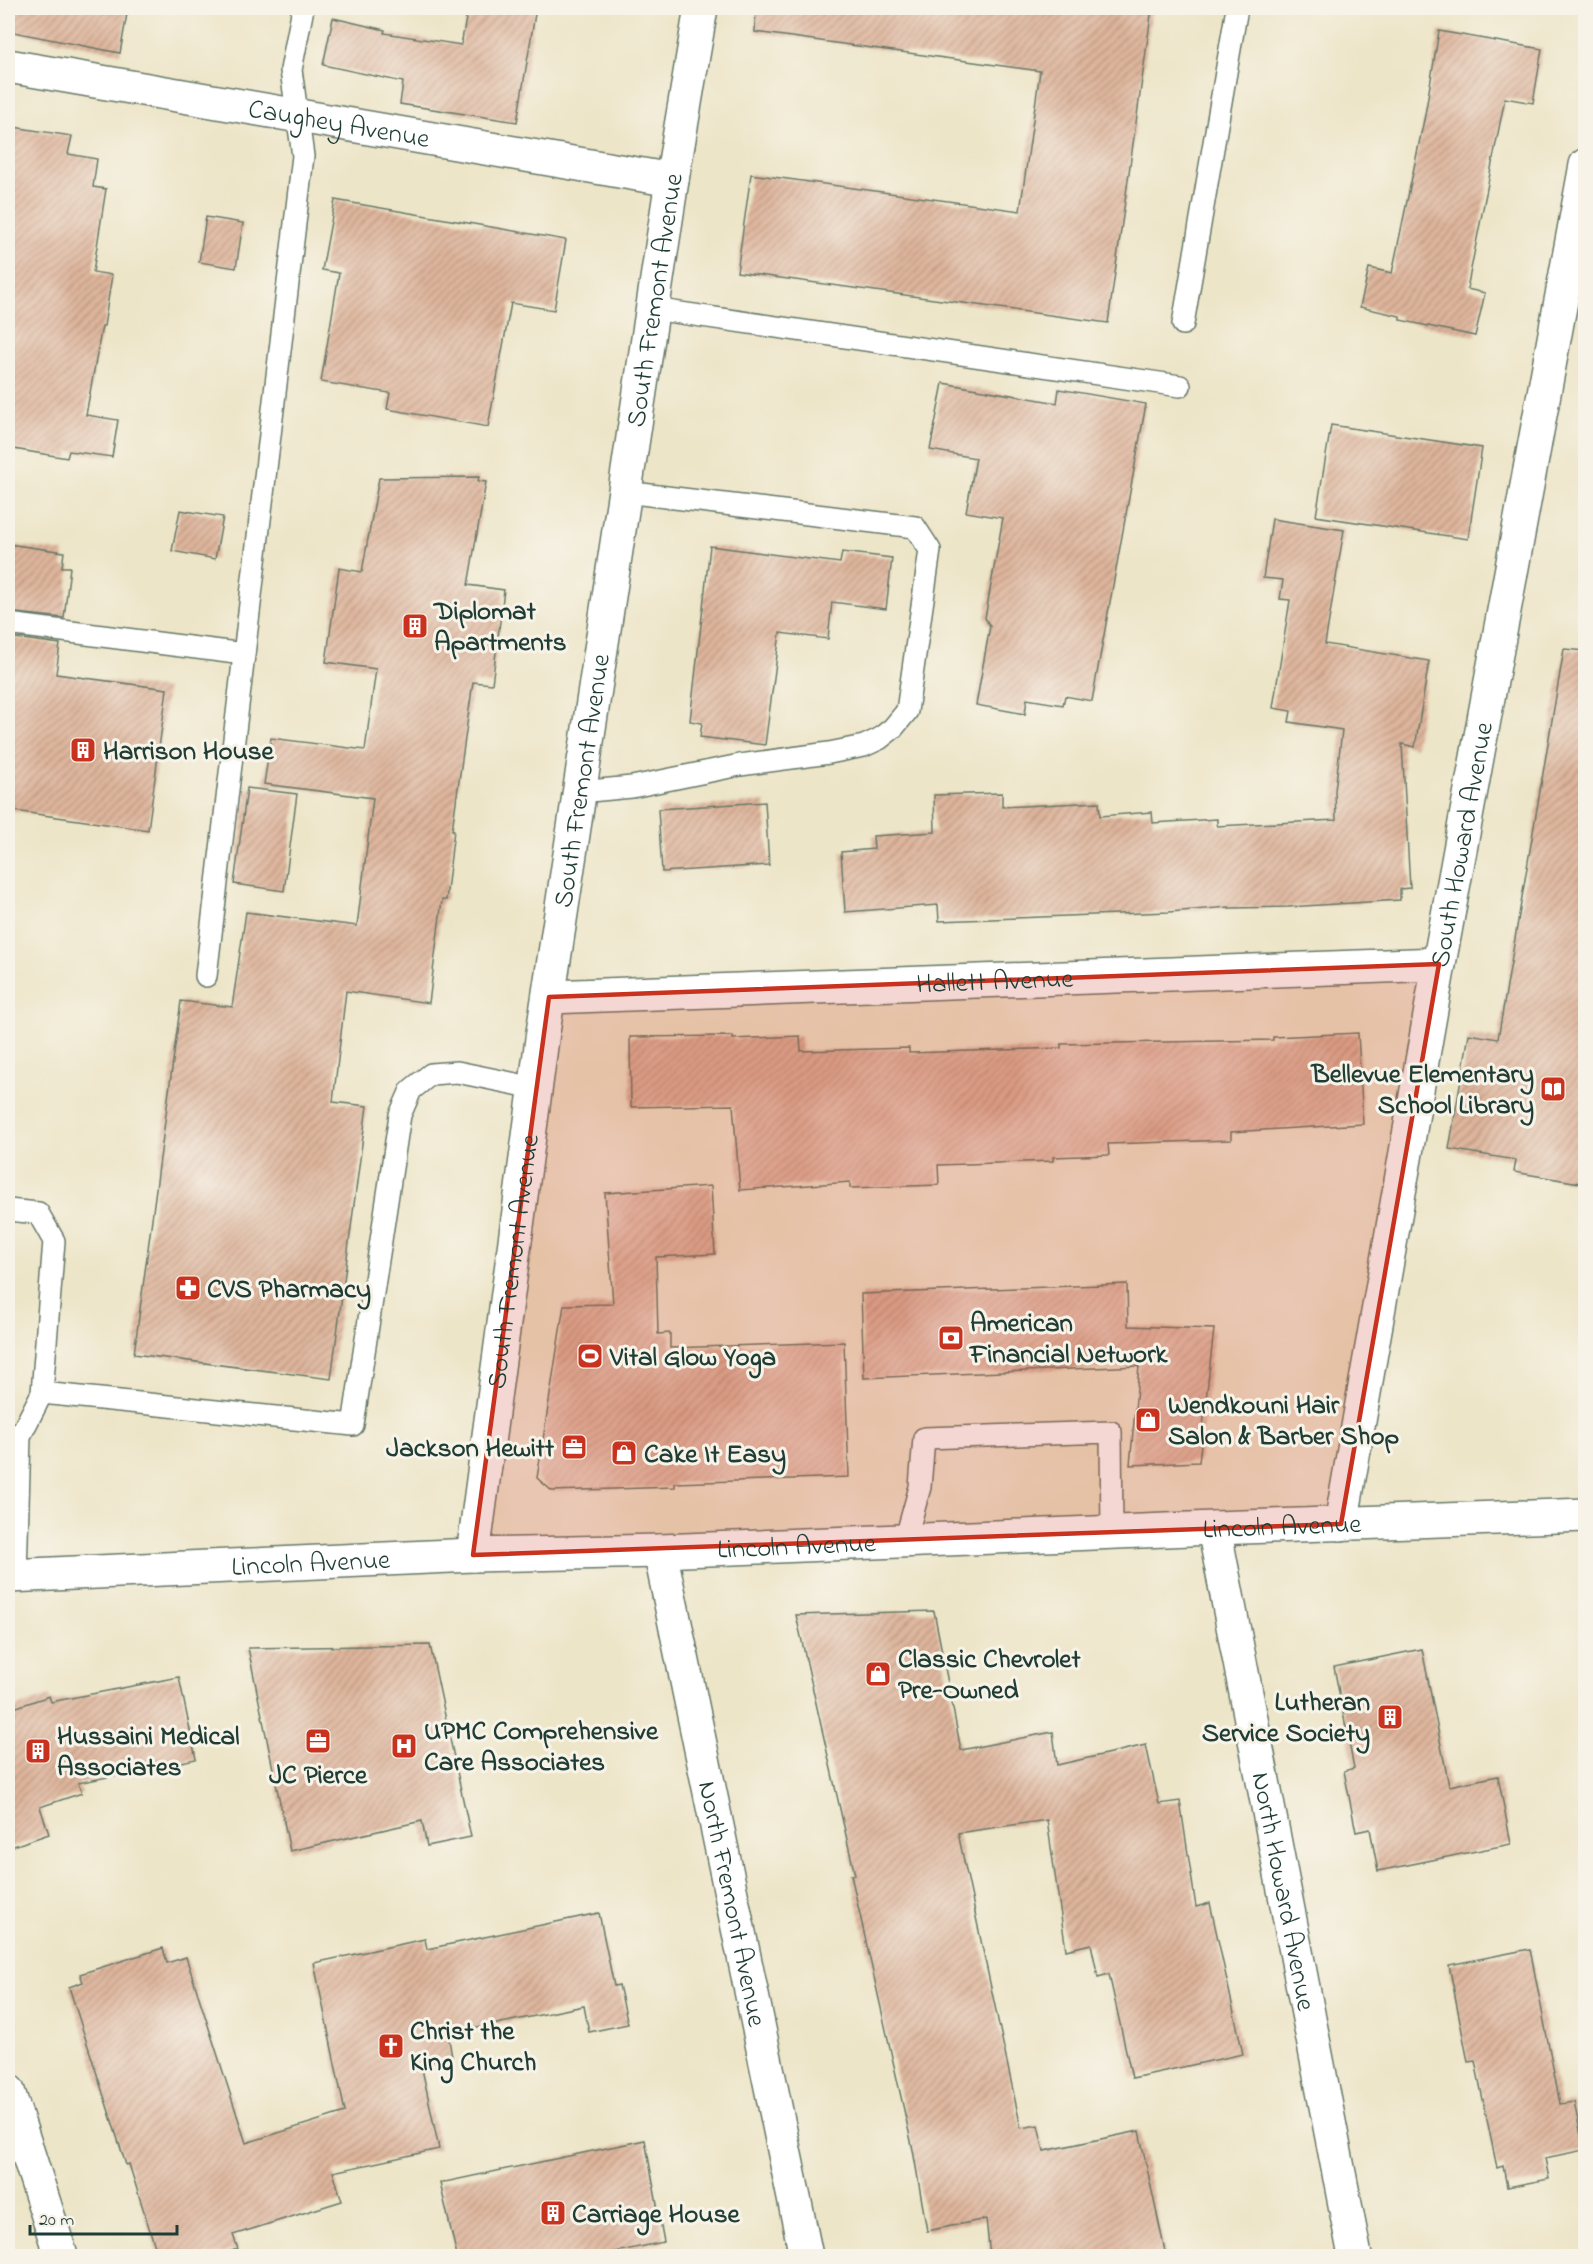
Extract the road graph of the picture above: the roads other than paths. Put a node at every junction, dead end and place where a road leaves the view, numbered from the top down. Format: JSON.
{"nodes":[{"id":1,"x":303,"y":8,"type":"edge"},
{"id":2,"x":700,"y":8,"type":"edge"},
{"id":3,"x":1236,"y":8,"type":"edge"},
{"id":4,"x":8,"y":66,"type":"edge"},
{"id":5,"x":298,"y":116,"type":"junction"},
{"id":6,"x":1586,"y":165,"type":"edge"},
{"id":7,"x":672,"y":180,"type":"junction"},
{"id":8,"x":653,"y":309,"type":"junction"},
{"id":9,"x":1183,"y":324,"type":"dead end"},
{"id":10,"x":1180,"y":386,"type":"dead end"},
{"id":11,"x":625,"y":492,"type":"junction"},
{"id":12,"x":8,"y":624,"type":"edge"},
{"id":13,"x":244,"y":654,"type":"junction"},
{"id":14,"x":579,"y":792,"type":"junction"},
{"id":15,"x":1439,"y":964,"type":"junction"},
{"id":16,"x":206,"y":976,"type":"dead end"},
{"id":17,"x":549,"y":998,"type":"junction"},
{"id":18,"x":535,"y":1088,"type":"junction"},
{"id":19,"x":8,"y":1209,"type":"edge"},
{"id":20,"x":42,"y":1393,"type":"junction"},
{"id":21,"x":14,"y":1435,"type":"edge"},
{"id":22,"x":1586,"y":1515,"type":"edge"},
{"id":23,"x":1341,"y":1524,"type":"junction"},
{"id":24,"x":1214,"y":1528,"type":"junction"},
{"id":25,"x":1112,"y":1533,"type":"junction"},
{"id":26,"x":905,"y":1541,"type":"junction"},
{"id":27,"x":660,"y":1551,"type":"junction"},
{"id":28,"x":473,"y":1556,"type":"junction"},
{"id":29,"x":12,"y":1576,"type":"edge"},
{"id":30,"x":8,"y":2091,"type":"edge"},
{"id":31,"x":61,"y":2256,"type":"edge"},
{"id":32,"x":806,"y":2256,"type":"edge"},
{"id":33,"x":1354,"y":2256,"type":"edge"}],
"edges":[{"from":1,"to":5,"type":"lane"},
{"from":2,"to":7,"type":"street","name":"South Fremont Avenue"},
{"from":3,"to":9,"type":"lane"},
{"from":4,"to":5,"type":"street","name":"Caughey Avenue"},
{"from":5,"to":7,"type":"street","name":"Caughey Avenue"},
{"from":5,"to":13,"type":"lane"},
{"from":6,"to":15,"type":"street","name":"South Howard Avenue"},
{"from":7,"to":8,"type":"street","name":"South Fremont Avenue"},
{"from":8,"to":10,"type":"lane"},
{"from":8,"to":11,"type":"street","name":"South Fremont Avenue"},
{"from":11,"to":14,"type":"street","name":"South Fremont Avenue"},
{"from":11,"to":14,"type":"lane"},
{"from":12,"to":13,"type":"lane"},
{"from":13,"to":16,"type":"lane"},
{"from":14,"to":17,"type":"street","name":"South Fremont Avenue"},
{"from":15,"to":17,"type":"street","name":"Hallett Avenue"},
{"from":15,"to":23,"type":"street","name":"South Howard Avenue"},
{"from":17,"to":18,"type":"street","name":"South Fremont Avenue"},
{"from":18,"to":20,"type":"lane"},
{"from":18,"to":28,"type":"street","name":"South Fremont Avenue"},
{"from":19,"to":20,"type":"lane"},
{"from":20,"to":21,"type":"lane"},
{"from":21,"to":29,"type":"lane"},
{"from":22,"to":23,"type":"street","name":"Lincoln Avenue"},
{"from":23,"to":24,"type":"street","name":"Lincoln Avenue"},
{"from":24,"to":25,"type":"street","name":"Lincoln Avenue"},
{"from":24,"to":33,"type":"street","name":"North Howard Avenue"},
{"from":25,"to":26,"type":"street","name":"Lincoln Avenue"},
{"from":25,"to":26,"type":"lane"},
{"from":26,"to":27,"type":"street","name":"Lincoln Avenue"},
{"from":27,"to":28,"type":"street","name":"Lincoln Avenue"},
{"from":27,"to":32,"type":"street","name":"North Fremont Avenue"},
{"from":28,"to":29,"type":"street","name":"Lincoln Avenue"},
{"from":30,"to":31,"type":"street"}]}
